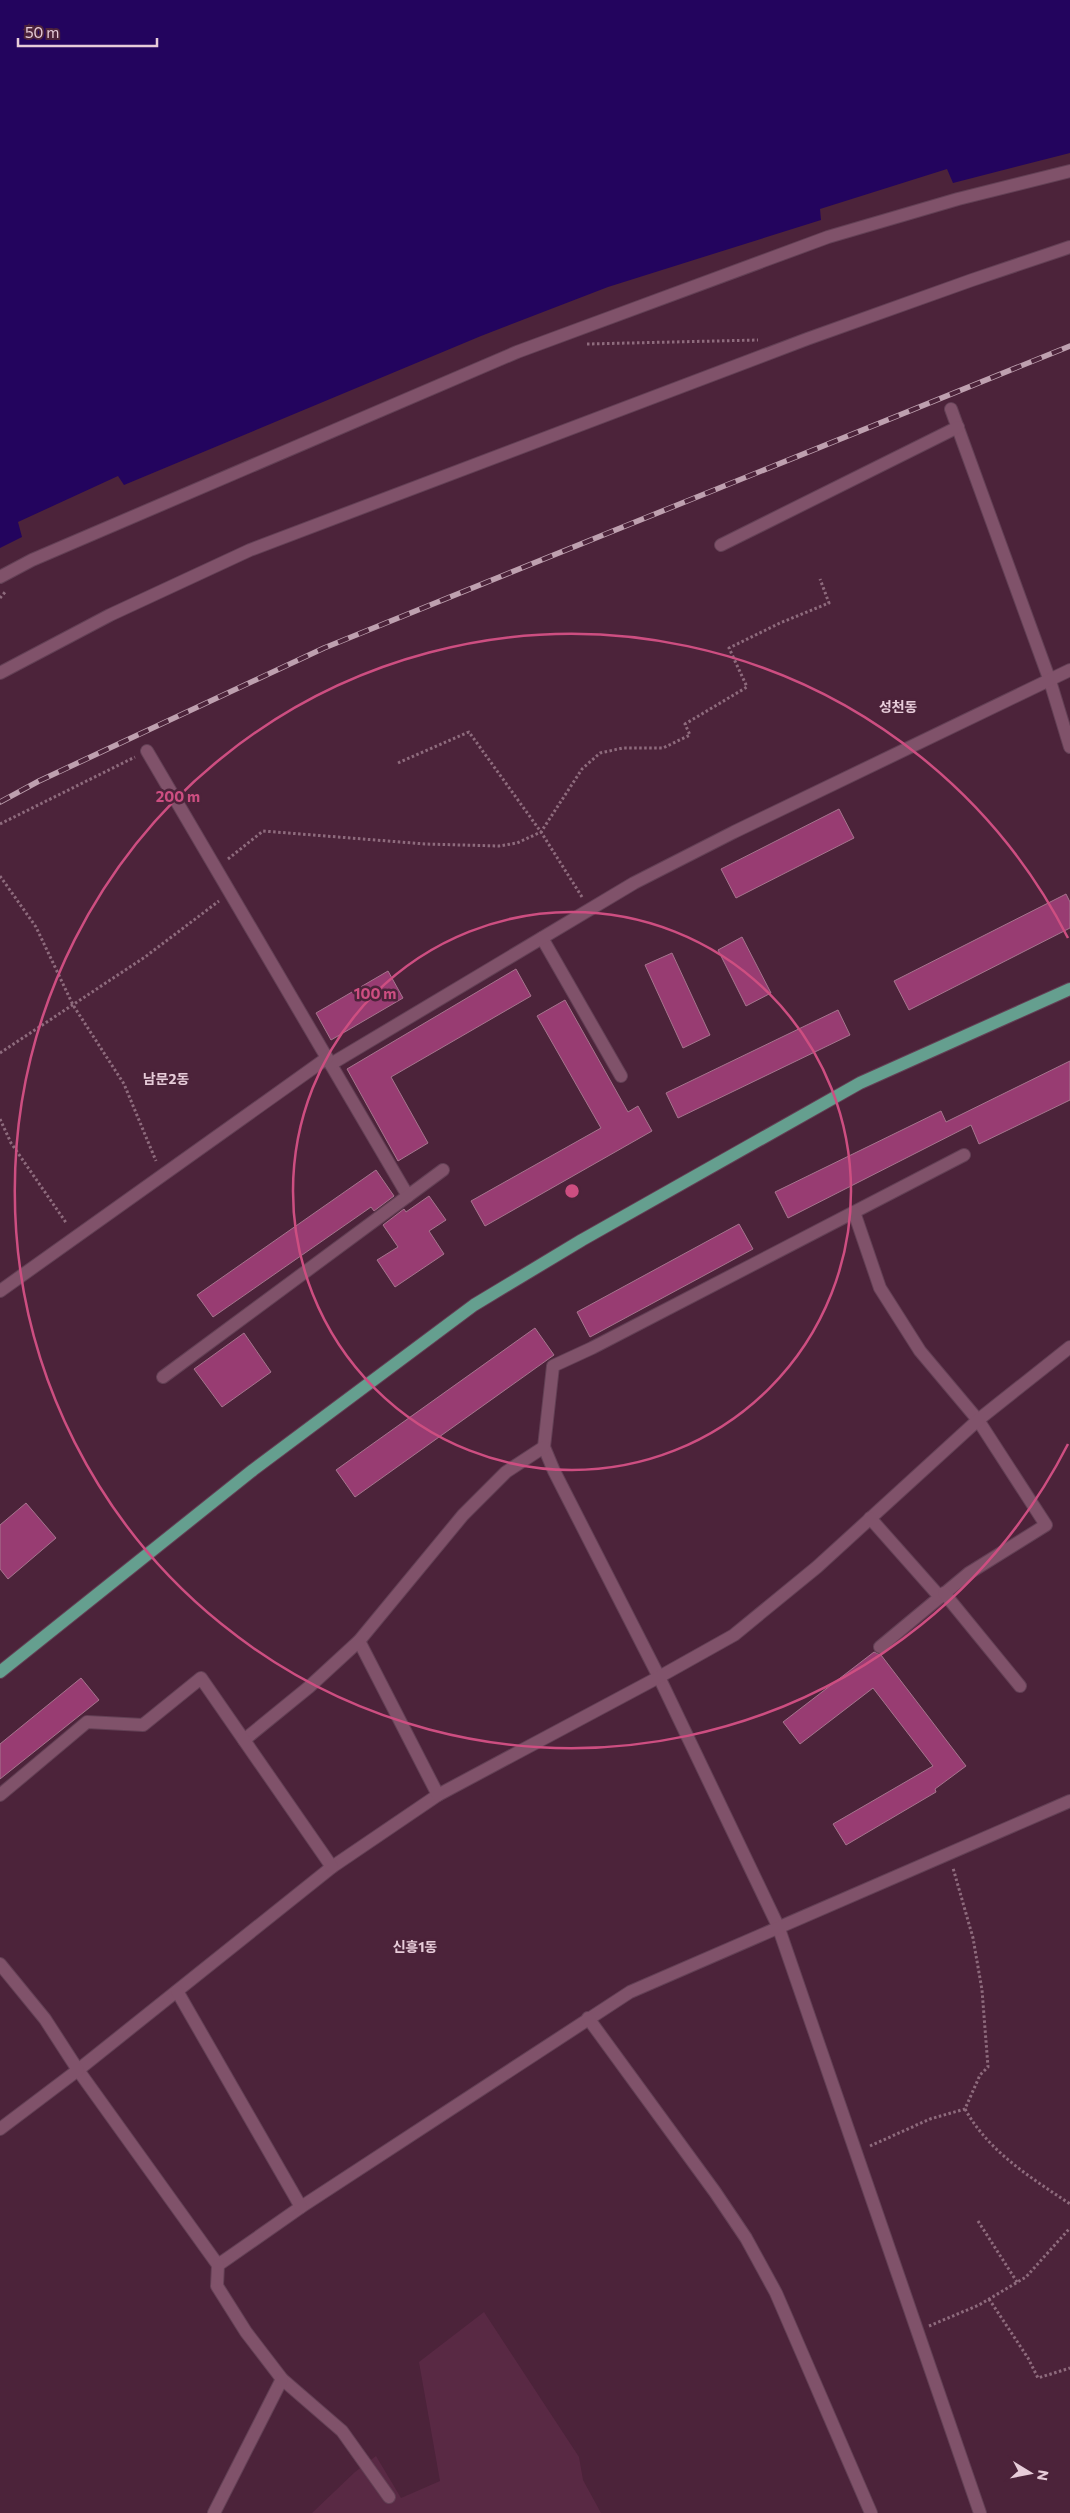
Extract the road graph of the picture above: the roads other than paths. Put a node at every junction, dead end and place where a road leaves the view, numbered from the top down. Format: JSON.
{"nodes":[{"id":1,"x":1070,"y":171,"type":"edge"},
{"id":2,"x":1070,"y":247,"type":"edge"},
{"id":3,"x":951,"y":409,"type":"dead end"},
{"id":4,"x":958,"y":427,"type":"junction"},
{"id":5,"x":722,"y":545,"type":"dead end"},
{"id":6,"x":0,"y":577,"type":"edge"},
{"id":7,"x":1070,"y":670,"type":"edge"},
{"id":8,"x":0,"y":673,"type":"edge"},
{"id":9,"x":1050,"y":682,"type":"junction"},
{"id":10,"x":1070,"y":747,"type":"edge"},
{"id":11,"x":147,"y":751,"type":"road end"},
{"id":12,"x":542,"y":938,"type":"junction"},
{"id":13,"x":1070,"y":989,"type":"edge"},
{"id":14,"x":329,"y":1061,"type":"junction"},
{"id":15,"x":621,"y":1076,"type":"dead end"},
{"id":16,"x":964,"y":1155,"type":"dead end"},
{"id":17,"x":444,"y":1170,"type":"dead end"},
{"id":18,"x":408,"y":1196,"type":"junction"},
{"id":19,"x":854,"y":1212,"type":"junction"},
{"id":20,"x":0,"y":1291,"type":"edge"},
{"id":21,"x":1070,"y":1347,"type":"edge"},
{"id":22,"x":163,"y":1377,"type":"dead end"},
{"id":23,"x":978,"y":1420,"type":"junction"},
{"id":24,"x":544,"y":1447,"type":"junction"},
{"id":25,"x":870,"y":1518,"type":"junction"},
{"id":26,"x":942,"y":1595,"type":"junction"},
{"id":27,"x":359,"y":1641,"type":"junction"},
{"id":28,"x":880,"y":1647,"type":"dead end"},
{"id":29,"x":0,"y":1672,"type":"edge"},
{"id":30,"x":660,"y":1677,"type":"junction"},
{"id":31,"x":1020,"y":1686,"type":"dead end"},
{"id":32,"x":244,"y":1740,"type":"junction"},
{"id":33,"x":0,"y":1795,"type":"edge"},
{"id":34,"x":438,"y":1795,"type":"junction"},
{"id":35,"x":1070,"y":1801,"type":"edge"},
{"id":36,"x":332,"y":1867,"type":"junction"},
{"id":37,"x":778,"y":1926,"type":"junction"},
{"id":38,"x":0,"y":1964,"type":"edge"},
{"id":39,"x":177,"y":1991,"type":"junction"},
{"id":40,"x":588,"y":2018,"type":"junction"},
{"id":41,"x":78,"y":2070,"type":"junction"},
{"id":42,"x":0,"y":2129,"type":"edge"},
{"id":43,"x":301,"y":2207,"type":"junction"},
{"id":44,"x":218,"y":2265,"type":"junction"},
{"id":45,"x":282,"y":2379,"type":"junction"},
{"id":46,"x":389,"y":2496,"type":"dead end"},
{"id":47,"x":214,"y":2513,"type":"edge"},
{"id":48,"x":871,"y":2513,"type":"edge"},
{"id":49,"x":980,"y":2513,"type":"edge"}],
"edges":[{"from":1,"to":6,"type":"street"},
{"from":2,"to":8,"type":"street"},
{"from":3,"to":4,"type":"street"},
{"from":4,"to":5,"type":"street"},
{"from":4,"to":9,"type":"street"},
{"from":7,"to":9,"type":"street"},
{"from":9,"to":10,"type":"street"},
{"from":9,"to":12,"type":"street"},
{"from":11,"to":14,"type":"street"},
{"from":12,"to":14,"type":"street"},
{"from":12,"to":15,"type":"street"},
{"from":13,"to":29,"type":"main road"},
{"from":14,"to":18,"type":"street"},
{"from":14,"to":20,"type":"street"},
{"from":16,"to":19,"type":"street"},
{"from":17,"to":18,"type":"street"},
{"from":18,"to":22,"type":"street"},
{"from":19,"to":23,"type":"street"},
{"from":19,"to":24,"type":"street"},
{"from":21,"to":23,"type":"street"},
{"from":23,"to":25,"type":"street"},
{"from":23,"to":26,"type":"street"},
{"from":24,"to":27,"type":"street"},
{"from":24,"to":30,"type":"street"},
{"from":25,"to":26,"type":"street"},
{"from":25,"to":30,"type":"street"},
{"from":26,"to":28,"type":"street"},
{"from":26,"to":31,"type":"street"},
{"from":27,"to":32,"type":"street"},
{"from":27,"to":34,"type":"street"},
{"from":30,"to":34,"type":"street"},
{"from":30,"to":37,"type":"street"},
{"from":32,"to":33,"type":"street"},
{"from":32,"to":36,"type":"street"},
{"from":34,"to":36,"type":"street"},
{"from":35,"to":37,"type":"street"},
{"from":36,"to":39,"type":"street"},
{"from":37,"to":40,"type":"street"},
{"from":37,"to":49,"type":"street"},
{"from":38,"to":41,"type":"street"},
{"from":39,"to":41,"type":"street"},
{"from":39,"to":43,"type":"street"},
{"from":40,"to":43,"type":"street"},
{"from":40,"to":48,"type":"street"},
{"from":41,"to":42,"type":"street"},
{"from":41,"to":44,"type":"street"},
{"from":43,"to":44,"type":"street"},
{"from":44,"to":45,"type":"street"},
{"from":45,"to":46,"type":"street"},
{"from":45,"to":47,"type":"street"}]}
